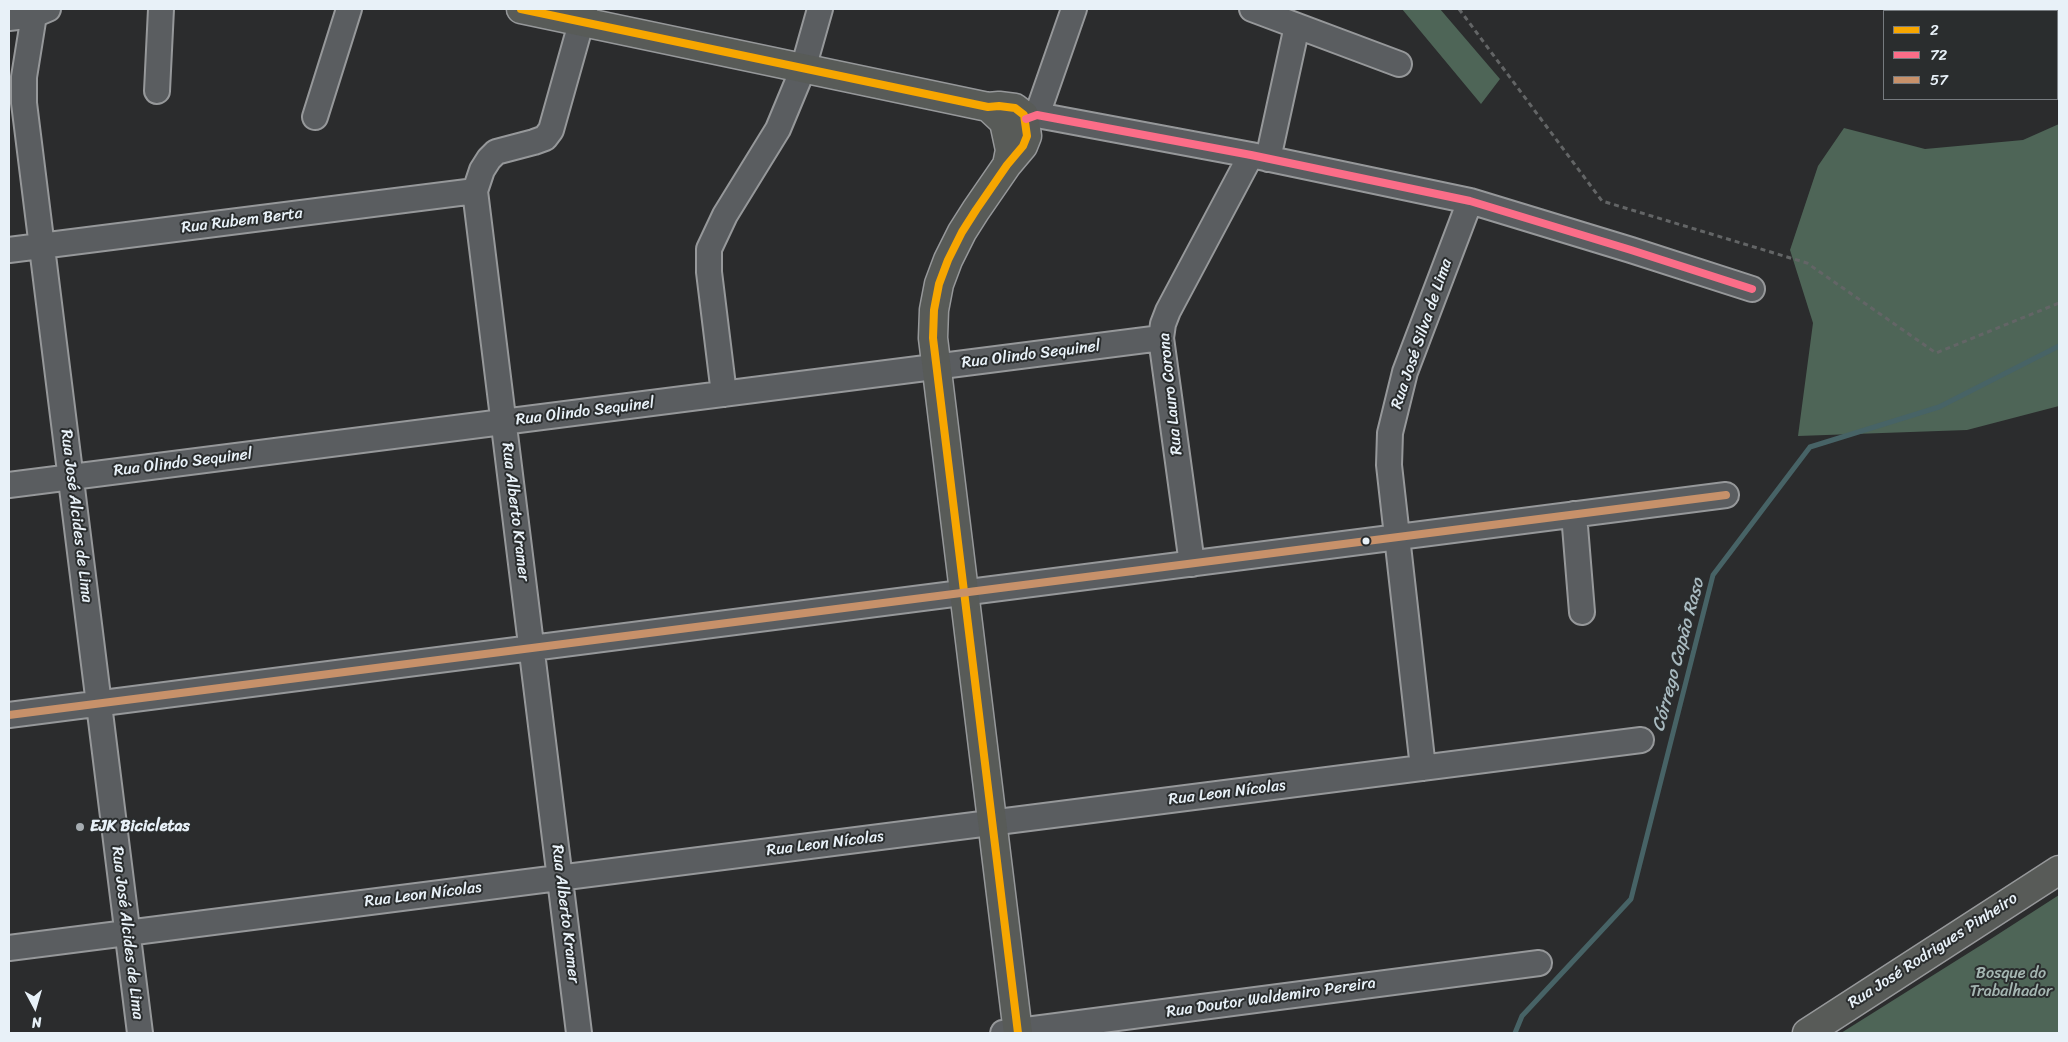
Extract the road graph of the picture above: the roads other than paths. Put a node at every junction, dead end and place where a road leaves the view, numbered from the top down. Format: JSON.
{"nodes":[{"id":1,"x":161,"y":9,"type":"edge"},
{"id":2,"x":349,"y":9,"type":"edge"},
{"id":3,"x":521,"y":9,"type":"edge"},
{"id":4,"x":820,"y":9,"type":"edge"},
{"id":5,"x":1074,"y":9,"type":"edge"},
{"id":6,"x":1252,"y":9,"type":"edge"},
{"id":7,"x":41,"y":12,"type":"edge"},
{"id":8,"x":583,"y":15,"type":"edge"},
{"id":9,"x":9,"y":18,"type":"edge"},
{"id":10,"x":1298,"y":26,"type":"junction"},
{"id":11,"x":1399,"y":64,"type":"dead end"},
{"id":12,"x":803,"y":69,"type":"junction"},
{"id":13,"x":157,"y":91,"type":"dead end"},
{"id":14,"x":988,"y":107,"type":"junction"},
{"id":15,"x":315,"y":117,"type":"dead end"},
{"id":16,"x":1032,"y":117,"type":"junction"},
{"id":17,"x":1259,"y":157,"type":"junction"},
{"id":18,"x":1007,"y":165,"type":"junction"},
{"id":19,"x":475,"y":191,"type":"junction"},
{"id":20,"x":1470,"y":201,"type":"junction"},
{"id":21,"x":42,"y":246,"type":"junction"},
{"id":22,"x":9,"y":250,"type":"edge"},
{"id":23,"x":1752,"y":289,"type":"dead end"},
{"id":24,"x":1161,"y":338,"type":"junction"},
{"id":25,"x":935,"y":367,"type":"junction"},
{"id":26,"x":724,"y":394,"type":"junction"},
{"id":27,"x":504,"y":422,"type":"junction"},
{"id":28,"x":71,"y":477,"type":"junction"},
{"id":29,"x":9,"y":485,"type":"edge"},
{"id":30,"x":1726,"y":495,"type":"dead end"},
{"id":31,"x":1574,"y":514,"type":"junction"},
{"id":32,"x":1397,"y":537,"type":"junction"},
{"id":33,"x":1192,"y":564,"type":"junction"},
{"id":34,"x":963,"y":593,"type":"junction"},
{"id":35,"x":1582,"y":612,"type":"dead end"},
{"id":36,"x":532,"y":648,"type":"junction"},
{"id":37,"x":99,"y":704,"type":"junction"},
{"id":38,"x":9,"y":715,"type":"edge"},
{"id":39,"x":1641,"y":740,"type":"dead end"},
{"id":40,"x":1423,"y":768,"type":"junction"},
{"id":41,"x":992,"y":823,"type":"junction"},
{"id":42,"x":2059,"y":870,"type":"edge"},
{"id":43,"x":560,"y":878,"type":"junction"},
{"id":44,"x":127,"y":933,"type":"junction"},
{"id":45,"x":9,"y":948,"type":"edge"},
{"id":46,"x":1539,"y":963,"type":"dead end"},
{"id":47,"x":140,"y":1033,"type":"edge"},
{"id":48,"x":580,"y":1033,"type":"edge"},
{"id":49,"x":1013,"y":1033,"type":"edge"},
{"id":50,"x":1808,"y":1033,"type":"edge"}],
"edges":[{"from":1,"to":13,"type":"street"},
{"from":2,"to":15,"type":"street"},
{"from":3,"to":8,"type":"main road"},
{"from":4,"to":12,"type":"street"},
{"from":5,"to":16,"type":"street"},
{"from":6,"to":10,"type":"street"},
{"from":7,"to":9,"type":"street"},
{"from":7,"to":21,"type":"street","name":"Rua José Alcides de Lima"},
{"from":8,"to":12,"type":"main road"},
{"from":8,"to":19,"type":"street","name":"Rua Alberto Kramer"},
{"from":10,"to":11,"type":"street"},
{"from":10,"to":17,"type":"street","name":"Rua Lauro Corona"},
{"from":12,"to":14,"type":"main road"},
{"from":12,"to":26,"type":"street"},
{"from":14,"to":16,"type":"main road"},
{"from":14,"to":18,"type":"main road"},
{"from":16,"to":17,"type":"street"},
{"from":16,"to":18,"type":"main road"},
{"from":17,"to":20,"type":"street"},
{"from":17,"to":24,"type":"street","name":"Rua Lauro Corona"},
{"from":18,"to":25,"type":"main road"},
{"from":19,"to":21,"type":"street","name":"Rua Rubem Berta"},
{"from":19,"to":27,"type":"street","name":"Rua Alberto Kramer"},
{"from":20,"to":23,"type":"street"},
{"from":20,"to":32,"type":"street","name":"Rua José Silva de Lima"},
{"from":21,"to":22,"type":"street","name":"Rua Rubem Berta"},
{"from":21,"to":28,"type":"street","name":"Rua José Alcides de Lima"},
{"from":24,"to":25,"type":"street","name":"Rua Olindo Sequinel"},
{"from":24,"to":33,"type":"street","name":"Rua Lauro Corona"},
{"from":25,"to":26,"type":"street","name":"Rua Olindo Sequinel"},
{"from":25,"to":34,"type":"main road"},
{"from":26,"to":27,"type":"street","name":"Rua Olindo Sequinel"},
{"from":27,"to":28,"type":"street","name":"Rua Olindo Sequinel"},
{"from":27,"to":36,"type":"street","name":"Rua Alberto Kramer"},
{"from":28,"to":29,"type":"street","name":"Rua Olindo Sequinel"},
{"from":28,"to":37,"type":"street","name":"Rua José Alcides de Lima"},
{"from":30,"to":31,"type":"street"},
{"from":31,"to":32,"type":"street"},
{"from":31,"to":35,"type":"street"},
{"from":32,"to":33,"type":"street"},
{"from":32,"to":40,"type":"street","name":"Rua José Silva de Lima"},
{"from":33,"to":34,"type":"street"},
{"from":34,"to":36,"type":"street"},
{"from":34,"to":41,"type":"main road"},
{"from":36,"to":37,"type":"street"},
{"from":36,"to":43,"type":"street","name":"Rua Alberto Kramer"},
{"from":37,"to":38,"type":"street"},
{"from":37,"to":44,"type":"street","name":"Rua José Alcides de Lima"},
{"from":39,"to":40,"type":"street","name":"Rua Leon Nícolas"},
{"from":40,"to":41,"type":"street","name":"Rua Leon Nícolas"},
{"from":41,"to":43,"type":"street","name":"Rua Leon Nícolas"},
{"from":41,"to":49,"type":"main road"},
{"from":42,"to":50,"type":"main road","name":"Rua José Rodrigues Pinheiro"},
{"from":43,"to":44,"type":"street","name":"Rua Leon Nícolas"},
{"from":43,"to":48,"type":"street","name":"Rua Alberto Kramer"},
{"from":44,"to":45,"type":"street","name":"Rua Leon Nícolas"},
{"from":44,"to":47,"type":"street","name":"Rua José Alcides de Lima"},
{"from":46,"to":49,"type":"street","name":"Rua Doutor Waldemiro Pereira"}]}
